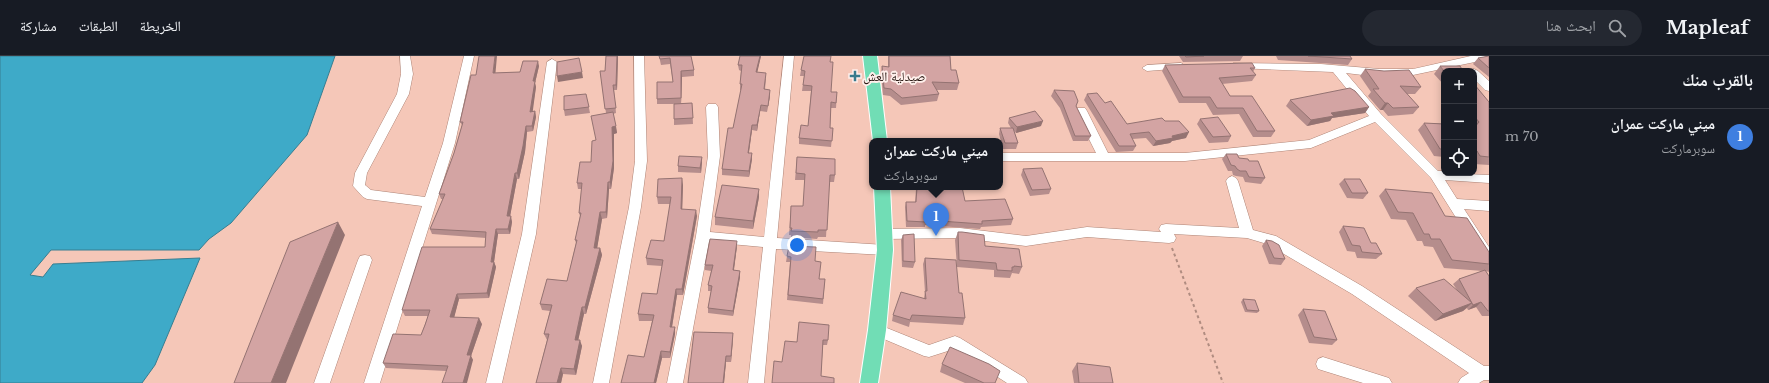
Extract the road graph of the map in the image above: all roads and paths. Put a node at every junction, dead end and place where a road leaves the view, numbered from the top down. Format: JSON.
{"nodes":[{"id":1,"x":405,"y":56,"type":"edge"},
{"id":2,"x":469,"y":56,"type":"edge"},
{"id":3,"x":639,"y":56,"type":"edge"},
{"id":4,"x":789,"y":56,"type":"edge"},
{"id":5,"x":870,"y":56,"type":"edge"},
{"id":6,"x":1315,"y":56,"type":"edge"},
{"id":7,"x":1487,"y":56,"type":"edge"},
{"id":8,"x":552,"y":62,"type":"dead end"},
{"id":9,"x":1461,"y":62,"type":"junction"},
{"id":10,"x":1227,"y":65,"type":"edge"},
{"id":11,"x":1191,"y":66,"type":"edge"},
{"id":12,"x":1147,"y":68,"type":"dead end"},
{"id":13,"x":1321,"y":68,"type":"junction"},
{"id":14,"x":1468,"y":68,"type":"edge"},
{"id":15,"x":1337,"y":69,"type":"junction"},
{"id":16,"x":1477,"y":76,"type":"edge"},
{"id":17,"x":1489,"y":86,"type":"edge"},
{"id":18,"x":712,"y":107,"type":"dead end"},
{"id":19,"x":1081,"y":111,"type":"dead end"},
{"id":20,"x":1377,"y":117,"type":"junction"},
{"id":21,"x":882,"y":138,"type":"edge"},
{"id":22,"x":1003,"y":157,"type":"edge"},
{"id":23,"x":1104,"y":157,"type":"junction"},
{"id":24,"x":1435,"y":175,"type":"junction"},
{"id":25,"x":1489,"y":179,"type":"edge"},
{"id":26,"x":1232,"y":181,"type":"dead end"},
{"id":27,"x":882,"y":190,"type":"edge"},
{"id":28,"x":429,"y":202,"type":"junction"},
{"id":29,"x":1452,"y":203,"type":"junction"},
{"id":30,"x":1489,"y":206,"type":"edge"},
{"id":31,"x":1247,"y":233,"type":"junction"},
{"id":32,"x":703,"y":236,"type":"junction"},
{"id":33,"x":1169,"y":238,"type":"junction"},
{"id":34,"x":885,"y":242,"type":"junction"},
{"id":35,"x":770,"y":243,"type":"junction"},
{"id":36,"x":1489,"y":258,"type":"edge"},
{"id":37,"x":365,"y":260,"type":"dead end"},
{"id":38,"x":877,"y":330,"type":"junction"},
{"id":39,"x":1323,"y":364,"type":"dead end"},
{"id":40,"x":1486,"y":373,"type":"edge"},
{"id":41,"x":322,"y":383,"type":"edge"},
{"id":42,"x":372,"y":383,"type":"edge"},
{"id":43,"x":494,"y":383,"type":"edge"},
{"id":44,"x":600,"y":383,"type":"edge"},
{"id":45,"x":675,"y":383,"type":"edge"},
{"id":46,"x":756,"y":383,"type":"edge"},
{"id":47,"x":869,"y":383,"type":"edge"},
{"id":48,"x":1020,"y":383,"type":"edge"},
{"id":49,"x":1223,"y":383,"type":"edge"},
{"id":50,"x":1384,"y":383,"type":"edge"},
{"id":51,"x":1466,"y":383,"type":"edge"}],
"edges":[{"from":1,"to":28,"type":"street"},
{"from":2,"to":28,"type":"street"},
{"from":3,"to":44,"type":"street"},
{"from":4,"to":35,"type":"street"},
{"from":5,"to":21,"type":"main road"},
{"from":6,"to":13,"type":"street"},
{"from":7,"to":9,"type":"street"},
{"from":8,"to":43,"type":"street"},
{"from":9,"to":14,"type":"street"},
{"from":9,"to":15,"type":"street"},
{"from":10,"to":13,"type":"street"},
{"from":11,"to":12,"type":"street"},
{"from":13,"to":15,"type":"street"},
{"from":15,"to":20,"type":"street"},
{"from":16,"to":17,"type":"street"},
{"from":18,"to":32,"type":"street"},
{"from":19,"to":23,"type":"street"},
{"from":20,"to":23,"type":"street"},
{"from":20,"to":24,"type":"street"},
{"from":22,"to":23,"type":"street"},
{"from":24,"to":25,"type":"street"},
{"from":24,"to":29,"type":"street"},
{"from":26,"to":31,"type":"street"},
{"from":27,"to":34,"type":"main road"},
{"from":28,"to":42,"type":"street"},
{"from":29,"to":30,"type":"street"},
{"from":29,"to":36,"type":"street"},
{"from":31,"to":33,"type":"street"},
{"from":31,"to":40,"type":"street"},
{"from":32,"to":35,"type":"street"},
{"from":32,"to":45,"type":"street"},
{"from":33,"to":34,"type":"street"},
{"from":33,"to":49,"type":"path"},
{"from":34,"to":35,"type":"street"},
{"from":34,"to":38,"type":"main road"},
{"from":35,"to":46,"type":"street"},
{"from":37,"to":41,"type":"street"},
{"from":38,"to":47,"type":"main road"},
{"from":38,"to":48,"type":"street"},
{"from":39,"to":50,"type":"street"},
{"from":40,"to":51,"type":"street"}]}
